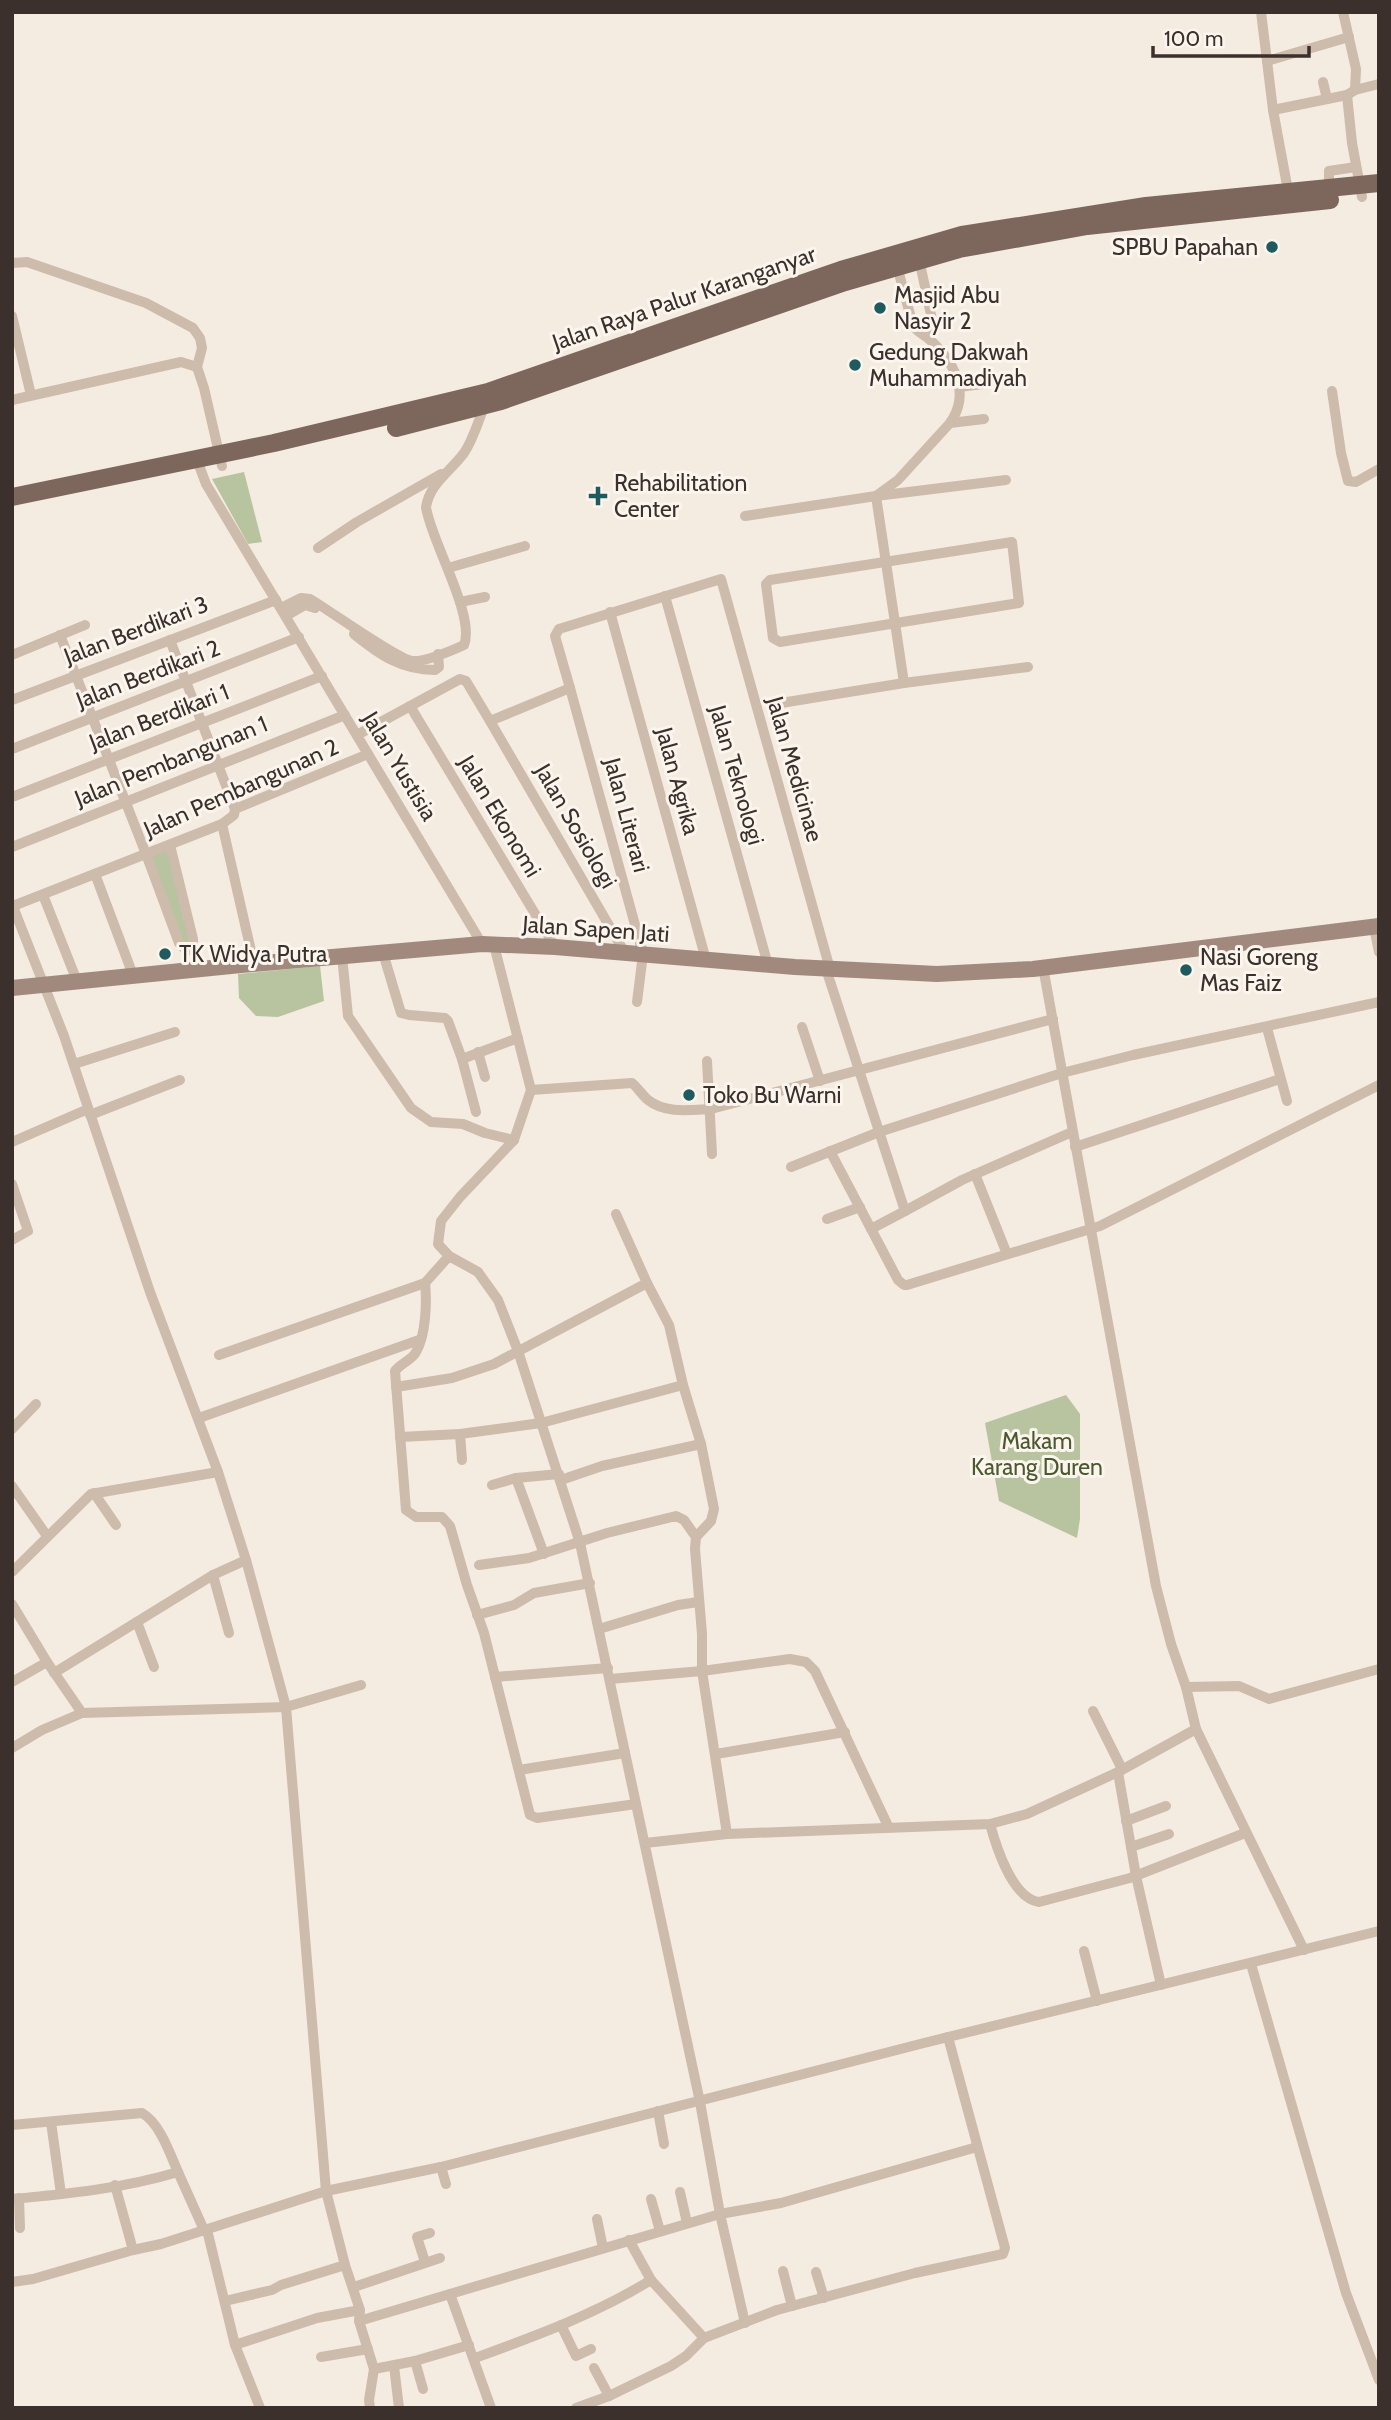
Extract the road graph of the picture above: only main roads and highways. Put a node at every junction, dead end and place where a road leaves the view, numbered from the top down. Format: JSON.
{"nodes":[{"id":1,"x":1379,"y":183,"type":"edge"},
{"id":2,"x":1367,"y":192,"type":"edge"},
{"id":3,"x":1289,"y":197,"type":"junction"},
{"id":4,"x":221,"y":460,"type":"junction"},
{"id":5,"x":198,"y":465,"type":"junction"},
{"id":6,"x":12,"y":497,"type":"edge"},
{"id":7,"x":12,"y":508,"type":"edge"}],
"edges":[{"from":1,"to":2,"type":"main road","name":"Jalan Raya Palur Karanganyar"},
{"from":2,"to":3,"type":"main road","name":"Jalan Raya Palur Karanganyar"},
{"from":2,"to":3,"type":"main road","name":"Jalan Raya Palur Karanganyar"},
{"from":3,"to":4,"type":"main road","name":"Jalan Raya Palur Karanganyar"},
{"from":3,"to":4,"type":"main road","name":"Jalan Raya Palur Karanganyar"},
{"from":4,"to":5,"type":"main road","name":"Jalan Raya Palur Karanganyar"},
{"from":5,"to":6,"type":"main road","name":"Jalan Raya Palur Karanganyar"},
{"from":5,"to":7,"type":"main road","name":"Jalan Raya Palur Karanganyar"}]}
